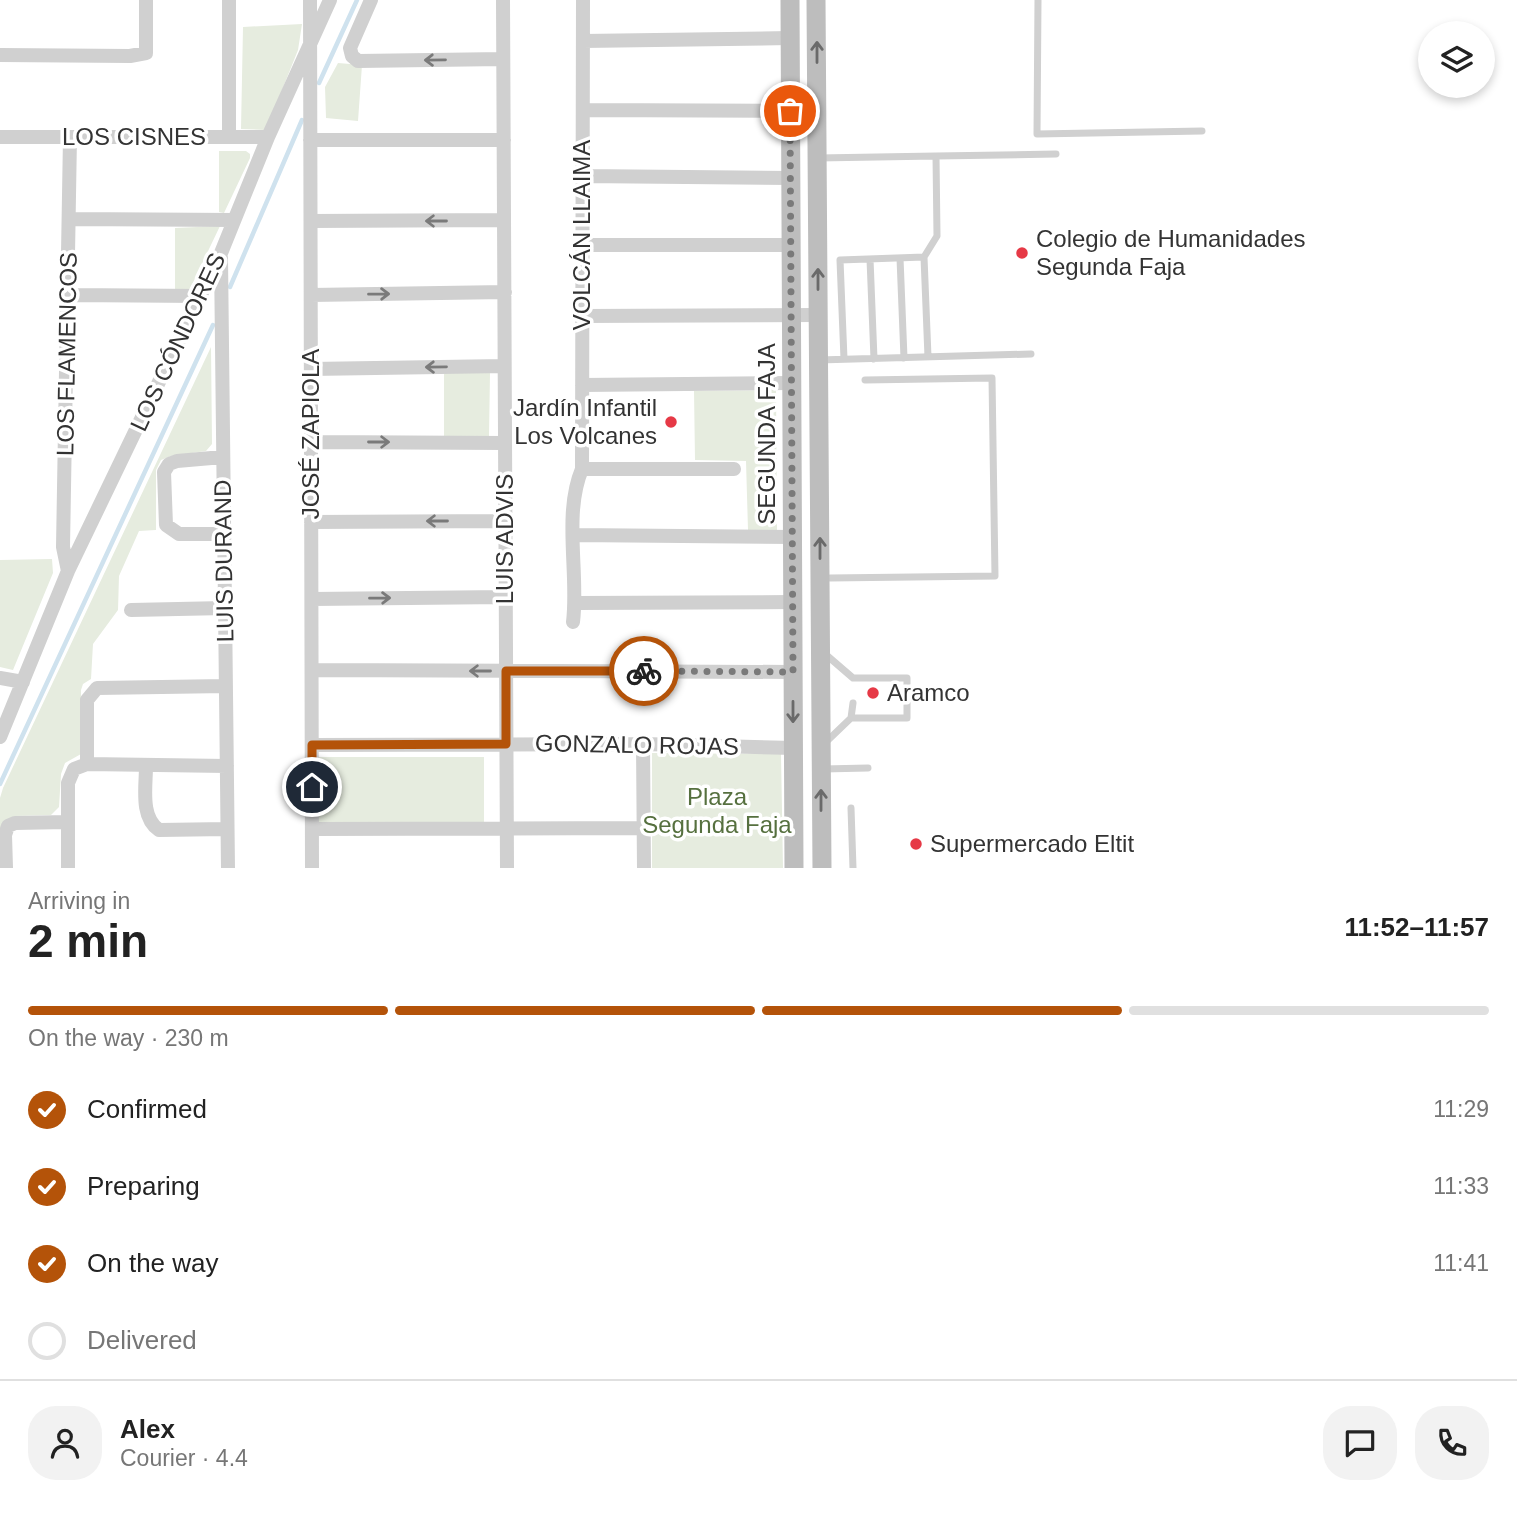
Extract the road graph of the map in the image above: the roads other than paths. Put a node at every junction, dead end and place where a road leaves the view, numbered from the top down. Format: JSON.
{"nodes":[{"id":1,"x":146,"y":0,"type":"edge"},
{"id":2,"x":229,"y":0,"type":"edge"},
{"id":3,"x":310,"y":0,"type":"edge"},
{"id":4,"x":330,"y":0,"type":"edge"},
{"id":5,"x":371,"y":0,"type":"edge"},
{"id":6,"x":503,"y":0,"type":"edge"},
{"id":7,"x":583,"y":0,"type":"edge"},
{"id":8,"x":790,"y":0,"type":"edge"},
{"id":9,"x":816,"y":0,"type":"edge"},
{"id":10,"x":1038,"y":0,"type":"edge"},
{"id":11,"x":790,"y":38,"type":"junction"},
{"id":12,"x":583,"y":41,"type":"junction"},
{"id":13,"x":310,"y":44,"type":"junction"},
{"id":14,"x":0,"y":55,"type":"edge"},
{"id":15,"x":503,"y":59,"type":"junction"},
{"id":16,"x":583,"y":110,"type":"junction"},
{"id":17,"x":790,"y":111,"type":"junction"},
{"id":18,"x":1202,"y":131,"type":"dead end"},
{"id":19,"x":0,"y":137,"type":"edge"},
{"id":20,"x":70,"y":137,"type":"junction"},
{"id":21,"x":229,"y":137,"type":"junction"},
{"id":22,"x":268,"y":137,"type":"junction"},
{"id":23,"x":310,"y":139,"type":"junction"},
{"id":24,"x":503,"y":140,"type":"junction"},
{"id":25,"x":1056,"y":154,"type":"dead end"},
{"id":26,"x":936,"y":156,"type":"junction"},
{"id":27,"x":817,"y":158,"type":"junction"},
{"id":28,"x":582,"y":176,"type":"junction"},
{"id":29,"x":790,"y":178,"type":"junction"},
{"id":30,"x":69,"y":219,"type":"junction"},
{"id":31,"x":234,"y":220,"type":"junction"},
{"id":32,"x":504,"y":220,"type":"junction"},
{"id":33,"x":310,"y":221,"type":"junction"},
{"id":34,"x":582,"y":245,"type":"junction"},
{"id":35,"x":791,"y":245,"type":"junction"},
{"id":36,"x":221,"y":253,"type":"junction"},
{"id":37,"x":924,"y":257,"type":"junction"},
{"id":38,"x":900,"y":258,"type":"junction"},
{"id":39,"x":870,"y":259,"type":"junction"},
{"id":40,"x":505,"y":292,"type":"junction"},
{"id":41,"x":69,"y":295,"type":"junction"},
{"id":42,"x":311,"y":295,"type":"junction"},
{"id":43,"x":201,"y":296,"type":"junction"},
{"id":44,"x":791,"y":314,"type":"junction"},
{"id":45,"x":818,"y":315,"type":"junction"},
{"id":46,"x":582,"y":316,"type":"junction"},
{"id":47,"x":1031,"y":354,"type":"dead end"},
{"id":48,"x":928,"y":357,"type":"junction"},
{"id":49,"x":904,"y":358,"type":"junction"},
{"id":50,"x":844,"y":359,"type":"junction"},
{"id":51,"x":874,"y":359,"type":"junction"},
{"id":52,"x":818,"y":360,"type":"junction"},
{"id":53,"x":505,"y":366,"type":"junction"},
{"id":54,"x":311,"y":369,"type":"junction"},
{"id":55,"x":865,"y":380,"type":"dead end"},
{"id":56,"x":792,"y":383,"type":"junction"},
{"id":57,"x":582,"y":385,"type":"junction"},
{"id":58,"x":311,"y":442,"type":"junction"},
{"id":59,"x":505,"y":443,"type":"junction"},
{"id":60,"x":223,"y":457,"type":"junction"},
{"id":61,"x":582,"y":469,"type":"junction"},
{"id":62,"x":734,"y":469,"type":"dead end"},
{"id":63,"x":505,"y":521,"type":"junction"},
{"id":64,"x":311,"y":522,"type":"junction"},
{"id":65,"x":224,"y":534,"type":"junction"},
{"id":66,"x":574,"y":535,"type":"junction"},
{"id":67,"x":793,"y":537,"type":"junction"},
{"id":68,"x":68,"y":571,"type":"junction"},
{"id":69,"x":830,"y":578,"type":"dead end"},
{"id":70,"x":505,"y":597,"type":"junction"},
{"id":71,"x":312,"y":599,"type":"junction"},
{"id":72,"x":793,"y":602,"type":"junction"},
{"id":73,"x":576,"y":603,"type":"junction"},
{"id":74,"x":225,"y":608,"type":"junction"},
{"id":75,"x":131,"y":610,"type":"dead end"},
{"id":76,"x":573,"y":622,"type":"dead end"},
{"id":77,"x":820,"y":649,"type":"junction"},
{"id":78,"x":312,"y":670,"type":"junction"},
{"id":79,"x":506,"y":671,"type":"junction"},
{"id":80,"x":793,"y":672,"type":"junction"},
{"id":81,"x":0,"y":678,"type":"edge"},
{"id":82,"x":23,"y":682,"type":"junction"},
{"id":83,"x":226,"y":686,"type":"junction"},
{"id":84,"x":853,"y":703,"type":"dead end"},
{"id":85,"x":852,"y":718,"type":"junction"},
{"id":86,"x":0,"y":737,"type":"edge"},
{"id":87,"x":506,"y":744,"type":"junction"},
{"id":88,"x":643,"y":744,"type":"junction"},
{"id":89,"x":312,"y":745,"type":"junction"},
{"id":90,"x":794,"y":748,"type":"junction"},
{"id":91,"x":821,"y":748,"type":"junction"},
{"id":92,"x":88,"y":764,"type":"junction"},
{"id":93,"x":146,"y":766,"type":"junction"},
{"id":94,"x":227,"y":766,"type":"junction"},
{"id":95,"x":868,"y":768,"type":"dead end"},
{"id":96,"x":821,"y":769,"type":"junction"},
{"id":97,"x":851,"y":808,"type":"dead end"},
{"id":98,"x":67,"y":822,"type":"junction"},
{"id":99,"x":643,"y":828,"type":"junction"},
{"id":100,"x":228,"y":829,"type":"junction"},
{"id":101,"x":312,"y":829,"type":"junction"},
{"id":102,"x":506,"y":829,"type":"junction"},
{"id":103,"x":6,"y":868,"type":"edge"},
{"id":104,"x":68,"y":868,"type":"edge"},
{"id":105,"x":228,"y":868,"type":"edge"},
{"id":106,"x":312,"y":868,"type":"edge"},
{"id":107,"x":507,"y":868,"type":"edge"},
{"id":108,"x":644,"y":868,"type":"edge"},
{"id":109,"x":794,"y":868,"type":"edge"},
{"id":110,"x":822,"y":868,"type":"edge"},
{"id":111,"x":853,"y":868,"type":"edge"}],
"edges":[{"from":1,"to":14,"type":"street"},
{"from":2,"to":21,"type":"street"},
{"from":3,"to":13,"type":"street","name":"JOSÉ ZAPIOLA"},
{"from":4,"to":13,"type":"street","name":"LOS CÓNDORES"},
{"from":15,"to":5,"type":"street","one_way":true},
{"from":6,"to":15,"type":"street","name":"LUIS ADVIS"},
{"from":7,"to":12,"type":"street","name":"VOLCÁN LLAIMA"},
{"from":8,"to":11,"type":"main road","name":"SEGUNDA FAJA"},
{"from":27,"to":9,"type":"main road","one_way":true},
{"from":10,"to":18,"type":"lane"},
{"from":11,"to":12,"type":"street"},
{"from":11,"to":17,"type":"main road","name":"SEGUNDA FAJA"},
{"from":12,"to":16,"type":"street","name":"VOLCÁN LLAIMA"},
{"from":13,"to":22,"type":"street","name":"LOS CÓNDORES"},
{"from":13,"to":23,"type":"street","name":"JOSÉ ZAPIOLA"},
{"from":15,"to":24,"type":"street","name":"LUIS ADVIS"},
{"from":16,"to":17,"type":"street"},
{"from":16,"to":28,"type":"street","name":"VOLCÁN LLAIMA"},
{"from":17,"to":29,"type":"main road","name":"SEGUNDA FAJA"},
{"from":19,"to":20,"type":"street","name":"LOS CISNES"},
{"from":20,"to":21,"type":"street","name":"LOS CISNES"},
{"from":20,"to":30,"type":"street","name":"LOS FLAMENCOS"},
{"from":21,"to":22,"type":"street","name":"LOS CISNES"},
{"from":22,"to":31,"type":"street","name":"LOS CÓNDORES"},
{"from":23,"to":24,"type":"street"},
{"from":23,"to":33,"type":"street","name":"JOSÉ ZAPIOLA"},
{"from":24,"to":32,"type":"street","name":"LUIS ADVIS"},
{"from":25,"to":26,"type":"lane"},
{"from":26,"to":27,"type":"lane"},
{"from":26,"to":37,"type":"lane"},
{"from":45,"to":27,"type":"main road","one_way":true},
{"from":28,"to":29,"type":"street"},
{"from":28,"to":34,"type":"street","name":"VOLCÁN LLAIMA"},
{"from":29,"to":35,"type":"main road","name":"SEGUNDA FAJA"},
{"from":30,"to":31,"type":"street"},
{"from":30,"to":41,"type":"street","name":"LOS FLAMENCOS"},
{"from":31,"to":36,"type":"street","name":"LOS CÓNDORES"},
{"from":32,"to":33,"type":"street","one_way":true},
{"from":32,"to":40,"type":"street","name":"LUIS ADVIS"},
{"from":33,"to":42,"type":"street","name":"JOSÉ ZAPIOLA"},
{"from":34,"to":35,"type":"street"},
{"from":34,"to":46,"type":"street","name":"VOLCÁN LLAIMA"},
{"from":35,"to":44,"type":"main road","name":"SEGUNDA FAJA"},
{"from":36,"to":43,"type":"street","name":"LOS CÓNDORES"},
{"from":36,"to":60,"type":"street","name":"LUIS DURAND"},
{"from":37,"to":38,"type":"lane"},
{"from":37,"to":48,"type":"lane"},
{"from":38,"to":39,"type":"lane"},
{"from":38,"to":49,"type":"lane"},
{"from":39,"to":50,"type":"lane"},
{"from":39,"to":51,"type":"lane"},
{"from":42,"to":40,"type":"street","one_way":true},
{"from":40,"to":53,"type":"street","name":"LUIS ADVIS"},
{"from":41,"to":43,"type":"street"},
{"from":41,"to":68,"type":"street","name":"LOS FLAMENCOS"},
{"from":42,"to":54,"type":"street","name":"JOSÉ ZAPIOLA"},
{"from":43,"to":68,"type":"street","name":"LOS CÓNDORES"},
{"from":44,"to":45,"type":"street"},
{"from":44,"to":46,"type":"street"},
{"from":44,"to":56,"type":"main road","name":"SEGUNDA FAJA"},
{"from":45,"to":52,"type":"main road"},
{"from":46,"to":57,"type":"street","name":"VOLCÁN LLAIMA"},
{"from":47,"to":48,"type":"lane"},
{"from":48,"to":49,"type":"lane"},
{"from":49,"to":51,"type":"lane"},
{"from":50,"to":51,"type":"lane"},
{"from":50,"to":52,"type":"lane"},
{"from":77,"to":52,"type":"main road","one_way":true},
{"from":53,"to":54,"type":"street","one_way":true},
{"from":53,"to":59,"type":"street","name":"LUIS ADVIS"},
{"from":54,"to":58,"type":"street","name":"JOSÉ ZAPIOLA"},
{"from":55,"to":69,"type":"lane"},
{"from":56,"to":57,"type":"street"},
{"from":56,"to":67,"type":"main road","name":"SEGUNDA FAJA"},
{"from":57,"to":61,"type":"street","name":"VOLCÁN LLAIMA"},
{"from":58,"to":59,"type":"street","one_way":true},
{"from":58,"to":64,"type":"street","name":"JOSÉ ZAPIOLA"},
{"from":59,"to":63,"type":"street","name":"LUIS ADVIS"},
{"from":60,"to":65,"type":"street","name":"LUIS DURAND"},
{"from":60,"to":65,"type":"street"},
{"from":61,"to":62,"type":"street"},
{"from":61,"to":66,"type":"street","name":"VOLCÁN LLAIMA"},
{"from":63,"to":64,"type":"street","one_way":true},
{"from":63,"to":70,"type":"street","name":"LUIS ADVIS"},
{"from":64,"to":71,"type":"street","name":"JOSÉ ZAPIOLA"},
{"from":65,"to":74,"type":"street","name":"LUIS DURAND"},
{"from":66,"to":67,"type":"street"},
{"from":66,"to":73,"type":"street","name":"VOLCÁN LLAIMA"},
{"from":67,"to":72,"type":"main road","name":"SEGUNDA FAJA"},
{"from":68,"to":82,"type":"street","name":"LOS CÓNDORES"},
{"from":71,"to":70,"type":"street","one_way":true},
{"from":70,"to":79,"type":"street","name":"LUIS ADVIS"},
{"from":71,"to":78,"type":"street","name":"JOSÉ ZAPIOLA"},
{"from":72,"to":73,"type":"street"},
{"from":72,"to":80,"type":"main road","name":"SEGUNDA FAJA"},
{"from":73,"to":76,"type":"street","name":"VOLCÁN LLAIMA"},
{"from":74,"to":75,"type":"street"},
{"from":74,"to":83,"type":"street","name":"LUIS DURAND"},
{"from":77,"to":85,"type":"lane"},
{"from":77,"to":91,"type":"main road"},
{"from":79,"to":78,"type":"street","one_way":true},
{"from":78,"to":89,"type":"street","name":"JOSÉ ZAPIOLA"},
{"from":79,"to":80,"type":"street"},
{"from":79,"to":87,"type":"street","name":"LUIS ADVIS"},
{"from":80,"to":90,"type":"main road","name":"SEGUNDA FAJA","one_way":true},
{"from":81,"to":82,"type":"street"},
{"from":82,"to":86,"type":"street","name":"LOS CÓNDORES"},
{"from":83,"to":92,"type":"street"},
{"from":83,"to":94,"type":"street","name":"LUIS DURAND"},
{"from":84,"to":85,"type":"lane"},
{"from":85,"to":91,"type":"lane"},
{"from":87,"to":88,"type":"street","name":"GONZALO ROJAS"},
{"from":87,"to":89,"type":"street","name":"GONZALO ROJAS"},
{"from":87,"to":102,"type":"street","name":"LUIS ADVIS"},
{"from":88,"to":90,"type":"street","name":"GONZALO ROJAS"},
{"from":88,"to":99,"type":"street"},
{"from":89,"to":101,"type":"street","name":"JOSÉ ZAPIOLA"},
{"from":90,"to":109,"type":"main road","name":"SEGUNDA FAJA"},
{"from":91,"to":96,"type":"main road"},
{"from":92,"to":93,"type":"street"},
{"from":92,"to":98,"type":"street"},
{"from":93,"to":94,"type":"street"},
{"from":93,"to":100,"type":"street"},
{"from":94,"to":100,"type":"street","name":"LUIS DURAND"},
{"from":95,"to":96,"type":"lane"},
{"from":110,"to":96,"type":"main road","one_way":true},
{"from":97,"to":111,"type":"lane"},
{"from":98,"to":103,"type":"street"},
{"from":98,"to":104,"type":"street"},
{"from":99,"to":102,"type":"street"},
{"from":99,"to":108,"type":"street"},
{"from":100,"to":105,"type":"street","name":"LUIS DURAND"},
{"from":101,"to":102,"type":"street"},
{"from":101,"to":106,"type":"street","name":"JOSÉ ZAPIOLA"},
{"from":102,"to":107,"type":"street","name":"LUIS ADVIS"}]}
